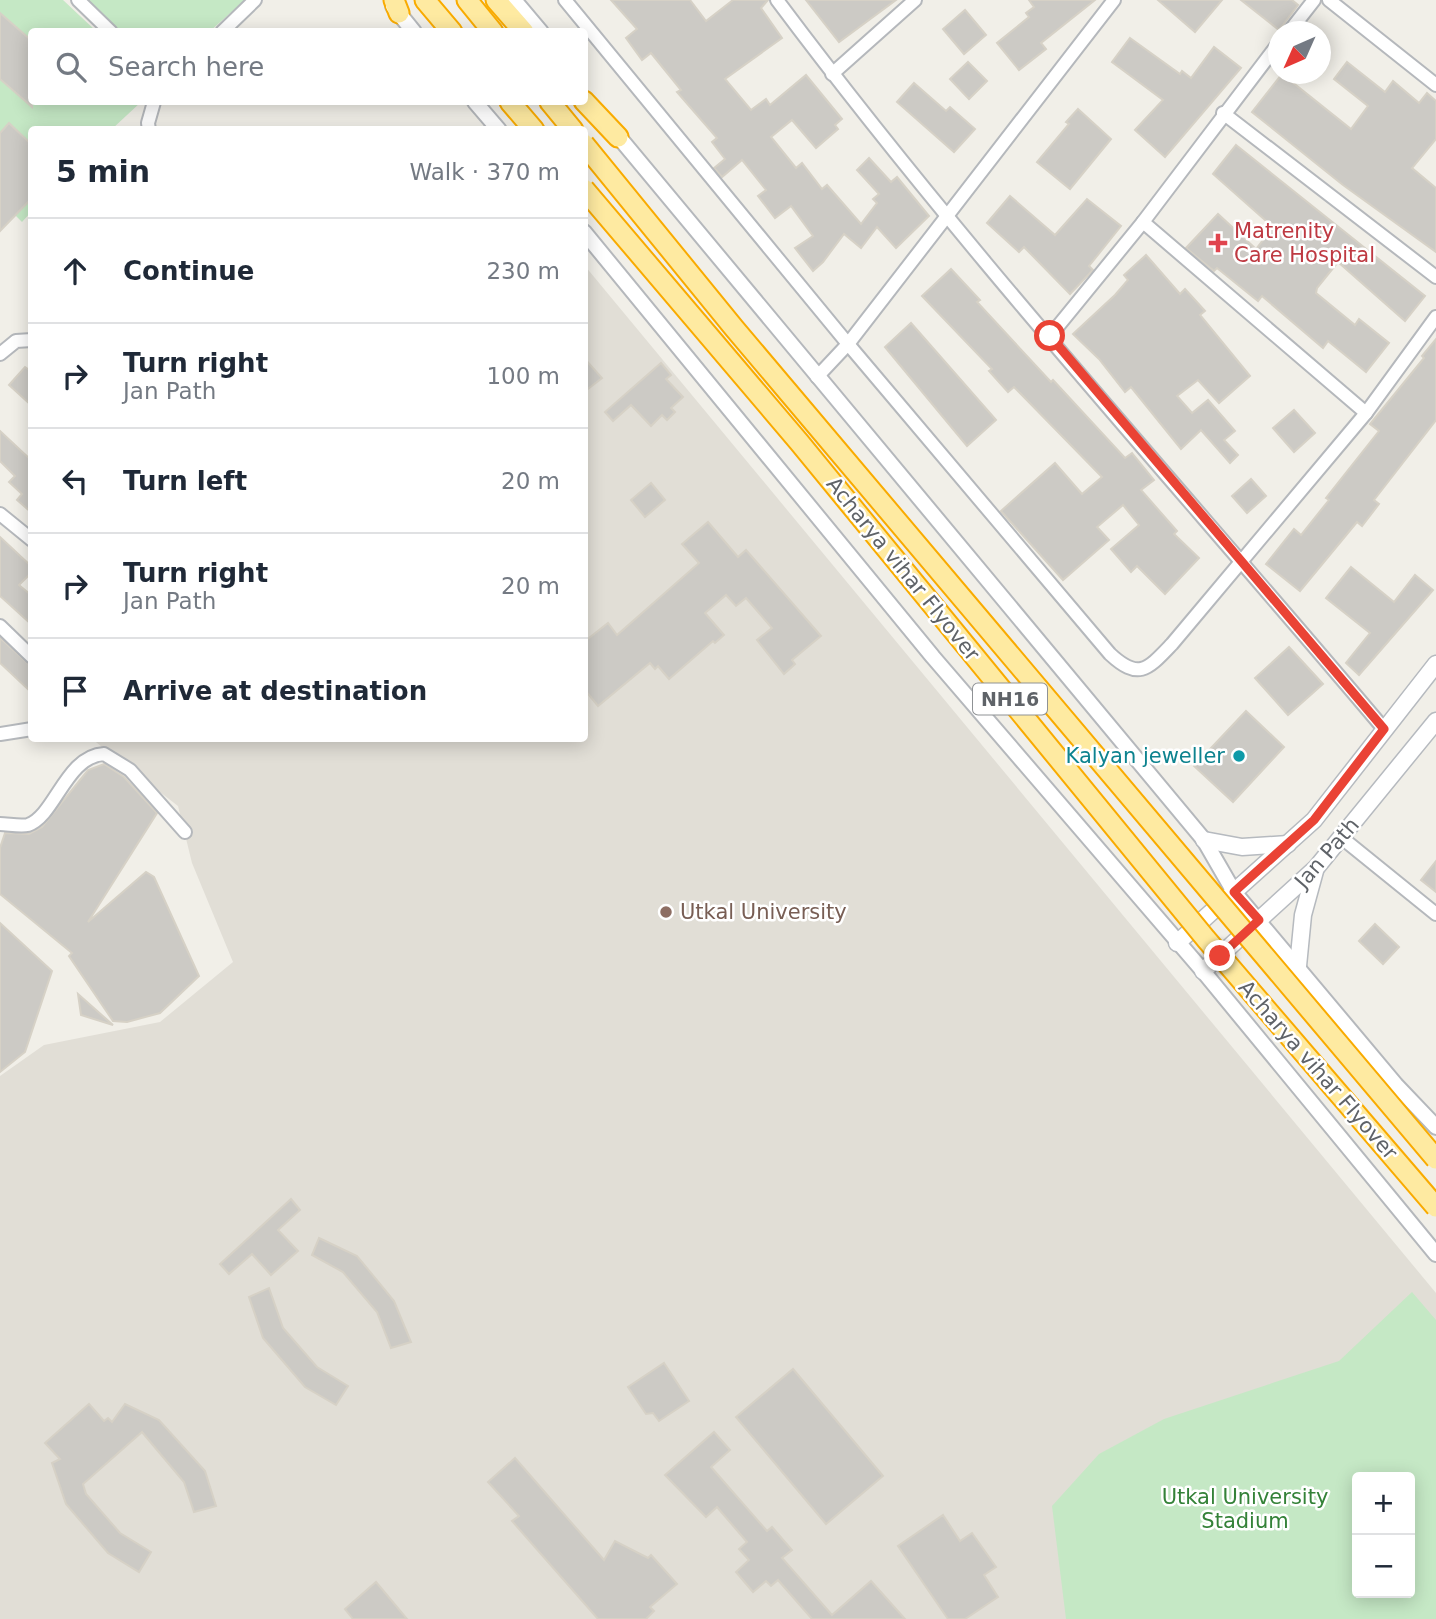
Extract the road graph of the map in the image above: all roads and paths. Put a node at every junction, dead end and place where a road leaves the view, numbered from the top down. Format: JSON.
{"nodes":[{"id":1,"x":78,"y":0,"type":"edge"},
{"id":2,"x":255,"y":0,"type":"edge"},
{"id":3,"x":426,"y":0,"type":"edge"},
{"id":4,"x":467,"y":0,"type":"edge"},
{"id":5,"x":496,"y":0,"type":"edge"},
{"id":6,"x":514,"y":0,"type":"edge"},
{"id":7,"x":565,"y":0,"type":"edge"},
{"id":8,"x":777,"y":0,"type":"edge"},
{"id":9,"x":915,"y":0,"type":"edge"},
{"id":10,"x":1114,"y":0,"type":"edge"},
{"id":11,"x":1314,"y":0,"type":"edge"},
{"id":12,"x":1329,"y":0,"type":"edge"},
{"id":13,"x":393,"y":4,"type":"edge"},
{"id":14,"x":1298,"y":21,"type":"edge"},
{"id":15,"x":107,"y":28,"type":"edge"},
{"id":16,"x":226,"y":28,"type":"edge"},
{"id":17,"x":411,"y":28,"type":"edge"},
{"id":18,"x":449,"y":28,"type":"edge"},
{"id":19,"x":490,"y":28,"type":"edge"},
{"id":20,"x":520,"y":28,"type":"edge"},
{"id":21,"x":538,"y":28,"type":"edge"},
{"id":22,"x":1268,"y":58,"type":"edge"},
{"id":23,"x":832,"y":74,"type":"junction"},
{"id":24,"x":1436,"y":85,"type":"edge"},
{"id":25,"x":588,"y":96,"type":"edge"},
{"id":26,"x":152,"y":105,"type":"edge"},
{"id":27,"x":478,"y":105,"type":"edge"},
{"id":28,"x":513,"y":105,"type":"edge"},
{"id":29,"x":552,"y":105,"type":"edge"},
{"id":30,"x":588,"y":105,"type":"edge"},
{"id":31,"x":1223,"y":113,"type":"junction"},
{"id":32,"x":149,"y":126,"type":"edge"},
{"id":33,"x":496,"y":126,"type":"edge"},
{"id":34,"x":531,"y":126,"type":"edge"},
{"id":35,"x":570,"y":126,"type":"edge"},
{"id":36,"x":618,"y":137,"type":"junction"},
{"id":37,"x":588,"y":149,"type":"edge"},
{"id":38,"x":588,"y":194,"type":"edge"},
{"id":39,"x":949,"y":216,"type":"junction"},
{"id":40,"x":1143,"y":222,"type":"junction"},
{"id":41,"x":588,"y":237,"type":"edge"},
{"id":42,"x":1436,"y":277,"type":"edge"},
{"id":43,"x":1436,"y":317,"type":"edge"},
{"id":44,"x":1050,"y":336,"type":"junction"},
{"id":45,"x":28,"y":340,"type":"edge"},
{"id":46,"x":848,"y":344,"type":"junction"},
{"id":47,"x":0,"y":354,"type":"edge"},
{"id":48,"x":817,"y":377,"type":"junction"},
{"id":49,"x":1366,"y":413,"type":"junction"},
{"id":50,"x":0,"y":514,"type":"edge"},
{"id":51,"x":28,"y":537,"type":"edge"},
{"id":52,"x":1242,"y":561,"type":"junction"},
{"id":53,"x":0,"y":626,"type":"edge"},
{"id":54,"x":28,"y":653,"type":"edge"},
{"id":55,"x":1436,"y":664,"type":"edge"},
{"id":56,"x":1436,"y":720,"type":"edge"},
{"id":57,"x":1384,"y":729,"type":"junction"},
{"id":58,"x":28,"y":730,"type":"edge"},
{"id":59,"x":0,"y":734,"type":"edge"},
{"id":60,"x":0,"y":824,"type":"edge"},
{"id":61,"x":185,"y":832,"type":"dead end"},
{"id":62,"x":1342,"y":838,"type":"junction"},
{"id":63,"x":1204,"y":840,"type":"junction"},
{"id":64,"x":1288,"y":844,"type":"junction"},
{"id":65,"x":1315,"y":868,"type":"junction"},
{"id":66,"x":1234,"y":892,"type":"junction"},
{"id":67,"x":1436,"y":914,"type":"edge"},
{"id":68,"x":1259,"y":920,"type":"junction"},
{"id":69,"x":1177,"y":943,"type":"junction"},
{"id":70,"x":1298,"y":966,"type":"junction"},
{"id":71,"x":1203,"y":971,"type":"junction"},
{"id":72,"x":1436,"y":1127,"type":"edge"},
{"id":73,"x":1436,"y":1159,"type":"edge"},
{"id":74,"x":1436,"y":1207,"type":"edge"},
{"id":75,"x":1436,"y":1254,"type":"edge"}],
"edges":[{"from":1,"to":15,"type":"street"},
{"from":2,"to":16,"type":"street"},
{"from":3,"to":18,"type":"highway"},
{"from":4,"to":19,"type":"highway"},
{"from":5,"to":20,"type":"highway"},
{"from":6,"to":21,"type":"street"},
{"from":7,"to":46,"type":"street"},
{"from":8,"to":23,"type":"street"},
{"from":9,"to":23,"type":"street"},
{"from":10,"to":39,"type":"street"},
{"from":11,"to":14,"type":"street"},
{"from":12,"to":24,"type":"street"},
{"from":13,"to":17,"type":"street"},
{"from":22,"to":31,"type":"street"},
{"from":23,"to":39,"type":"street"},
{"from":25,"to":36,"type":"street"},
{"from":26,"to":32,"type":"street"},
{"from":27,"to":33,"type":"street"},
{"from":28,"to":34,"type":"highway"},
{"from":29,"to":35,"type":"highway"},
{"from":30,"to":36,"type":"highway"},
{"from":31,"to":40,"type":"street"},
{"from":31,"to":42,"type":"street"},
{"from":36,"to":48,"type":"street"},
{"from":37,"to":73,"type":"highway","name":"Acharya vihar Flyover","number":"NH16","bridge":true},
{"from":38,"to":74,"type":"highway","name":"Acharya vihar Flyover","number":"NH16","bridge":true},
{"from":39,"to":44,"type":"street"},
{"from":39,"to":46,"type":"street"},
{"from":40,"to":44,"type":"street"},
{"from":40,"to":49,"type":"street"},
{"from":41,"to":69,"type":"street"},
{"from":43,"to":49,"type":"street"},
{"from":44,"to":52,"type":"street"},
{"from":45,"to":47,"type":"street"},
{"from":46,"to":48,"type":"street"},
{"from":46,"to":52,"type":"street"},
{"from":48,"to":63,"type":"street"},
{"from":49,"to":52,"type":"street"},
{"from":50,"to":51,"type":"street"},
{"from":52,"to":57,"type":"street"},
{"from":53,"to":54,"type":"street"},
{"from":55,"to":57,"type":"main road","name":"Jan Path"},
{"from":56,"to":62,"type":"main road","name":"Jan Path"},
{"from":57,"to":64,"type":"main road","name":"Jan Path"},
{"from":58,"to":59,"type":"street"},
{"from":60,"to":61,"type":"street"},
{"from":62,"to":65,"type":"main road","name":"Jan Path"},
{"from":62,"to":67,"type":"street"},
{"from":63,"to":64,"type":"main road"},
{"from":63,"to":66,"type":"street"},
{"from":64,"to":66,"type":"main road","name":"Jan Path"},
{"from":65,"to":68,"type":"main road","name":"Jan Path"},
{"from":65,"to":70,"type":"main road"},
{"from":66,"to":68,"type":"street"},
{"from":66,"to":69,"type":"main road","name":"Jan Path"},
{"from":68,"to":70,"type":"street"},
{"from":68,"to":71,"type":"main road","name":"Jan Path"},
{"from":69,"to":71,"type":"street"},
{"from":70,"to":72,"type":"street"},
{"from":71,"to":75,"type":"street"}]}
